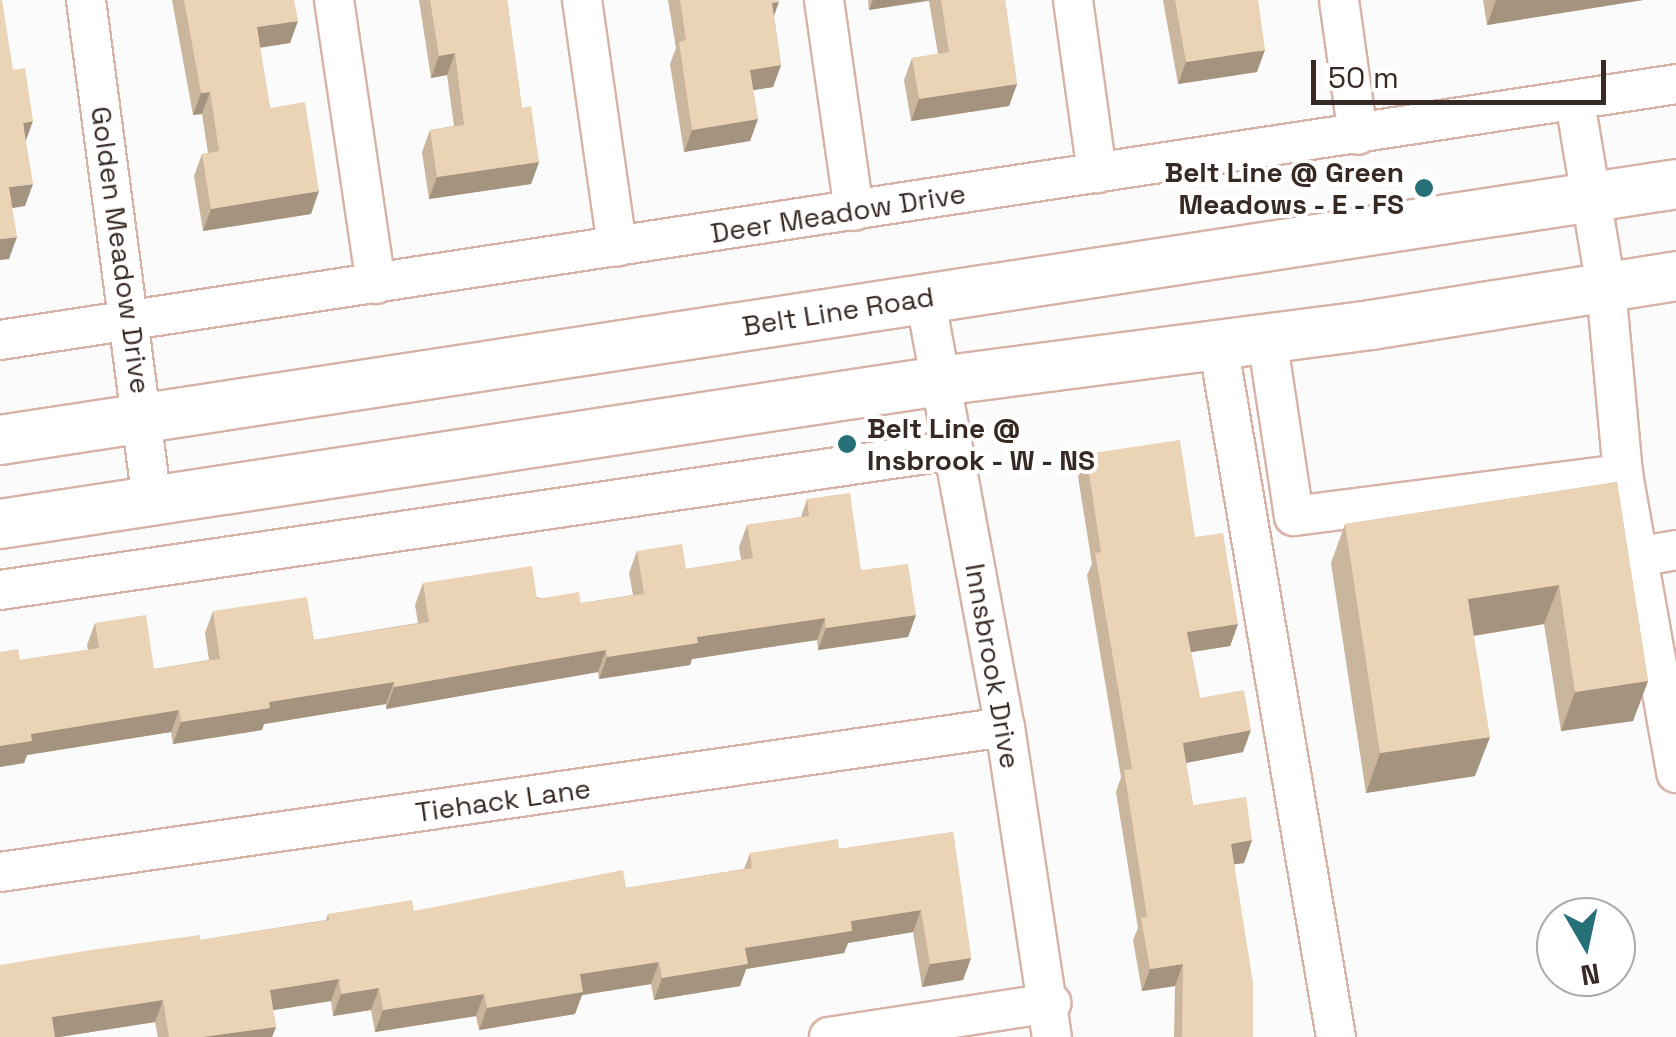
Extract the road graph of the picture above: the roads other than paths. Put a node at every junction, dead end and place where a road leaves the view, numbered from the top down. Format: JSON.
{"nodes":[{"id":1,"x":86,"y":0,"type":"edge"},
{"id":2,"x":334,"y":0,"type":"edge"},
{"id":3,"x":582,"y":0,"type":"edge"},
{"id":4,"x":824,"y":0,"type":"edge"},
{"id":5,"x":1073,"y":0,"type":"edge"},
{"id":6,"x":1339,"y":0,"type":"edge"},
{"id":7,"x":1676,"y":84,"type":"edge"},
{"id":8,"x":1575,"y":101,"type":"junction"},
{"id":9,"x":1358,"y":135,"type":"junction"},
{"id":10,"x":1097,"y":173,"type":"junction"},
{"id":11,"x":1676,"y":184,"type":"edge"},
{"id":12,"x":1590,"y":198,"type":"junction"},
{"id":13,"x":854,"y":210,"type":"junction"},
{"id":14,"x":617,"y":247,"type":"junction"},
{"id":15,"x":1676,"y":276,"type":"edge"},
{"id":16,"x":376,"y":284,"type":"junction"},
{"id":17,"x":1606,"y":288,"type":"junction"},
{"id":18,"x":925,"y":297,"type":"junction"},
{"id":19,"x":129,"y":322,"type":"junction"},
{"id":20,"x":1267,"y":338,"type":"junction"},
{"id":21,"x":0,"y":340,"type":"edge"},
{"id":22,"x":1218,"y":344,"type":"junction"},
{"id":23,"x":940,"y":381,"type":"junction"},
{"id":24,"x":144,"y":419,"type":"junction"},
{"id":25,"x":0,"y":440,"type":"edge"},
{"id":26,"x":954,"y":450,"type":"junction"},
{"id":27,"x":1623,"y":474,"type":"junction"},
{"id":28,"x":152,"y":501,"type":"junction"},
{"id":29,"x":0,"y":524,"type":"edge"},
{"id":30,"x":1676,"y":550,"type":"edge"},
{"id":31,"x":1636,"y":558,"type":"junction"},
{"id":32,"x":0,"y":590,"type":"edge"},
{"id":33,"x":1005,"y":727,"type":"junction"},
{"id":34,"x":1676,"y":773,"type":"edge"},
{"id":35,"x":0,"y":872,"type":"edge"},
{"id":36,"x":1051,"y":1020,"type":"edge"},
{"id":37,"x":829,"y":1037,"type":"edge"},
{"id":38,"x":1336,"y":1037,"type":"edge"}],
"edges":[{"from":1,"to":19,"type":"street","name":"Golden Meadow Drive"},
{"from":2,"to":16,"type":"street"},
{"from":3,"to":14,"type":"street"},
{"from":4,"to":13,"type":"street"},
{"from":5,"to":10,"type":"street"},
{"from":6,"to":9,"type":"street"},
{"from":7,"to":8,"type":"street","name":"Deer Meadow Drive"},
{"from":8,"to":9,"type":"street","name":"Deer Meadow Drive"},
{"from":8,"to":12,"type":"street"},
{"from":9,"to":10,"type":"street","name":"Deer Meadow Drive"},
{"from":10,"to":13,"type":"street","name":"Deer Meadow Drive"},
{"from":11,"to":12,"type":"main road","name":"Belt Line Road"},
{"from":12,"to":17,"type":"street"},
{"from":12,"to":18,"type":"main road","name":"Belt Line Road"},
{"from":13,"to":14,"type":"street","name":"Deer Meadow Drive"},
{"from":14,"to":16,"type":"street","name":"Deer Meadow Drive"},
{"from":15,"to":17,"type":"main road"},
{"from":16,"to":19,"type":"street","name":"Deer Meadow Drive"},
{"from":17,"to":20,"type":"main road"},
{"from":17,"to":27,"type":"street"},
{"from":18,"to":23,"type":"street","name":"Innsbrook Drive"},
{"from":18,"to":24,"type":"main road","name":"Belt Line Road"},
{"from":19,"to":21,"type":"street","name":"Deer Meadow Drive"},
{"from":19,"to":24,"type":"street","name":"Golden Meadow Drive"},
{"from":20,"to":22,"type":"main road"},
{"from":20,"to":27,"type":"street"},
{"from":22,"to":23,"type":"main road"},
{"from":22,"to":38,"type":"street"},
{"from":23,"to":26,"type":"street","name":"Innsbrook Drive"},
{"from":23,"to":28,"type":"main road"},
{"from":24,"to":25,"type":"main road","name":"Belt Line Road"},
{"from":24,"to":28,"type":"street","name":"Golden Meadow Drive"},
{"from":26,"to":32,"type":"street"},
{"from":26,"to":33,"type":"street","name":"Innsbrook Drive"},
{"from":27,"to":31,"type":"street"},
{"from":28,"to":29,"type":"main road"},
{"from":30,"to":31,"type":"street"},
{"from":31,"to":34,"type":"street"},
{"from":33,"to":35,"type":"street","name":"Tiehack Lane"},
{"from":33,"to":36,"type":"street","name":"Innsbrook Drive"},
{"from":36,"to":37,"type":"street"}]}
